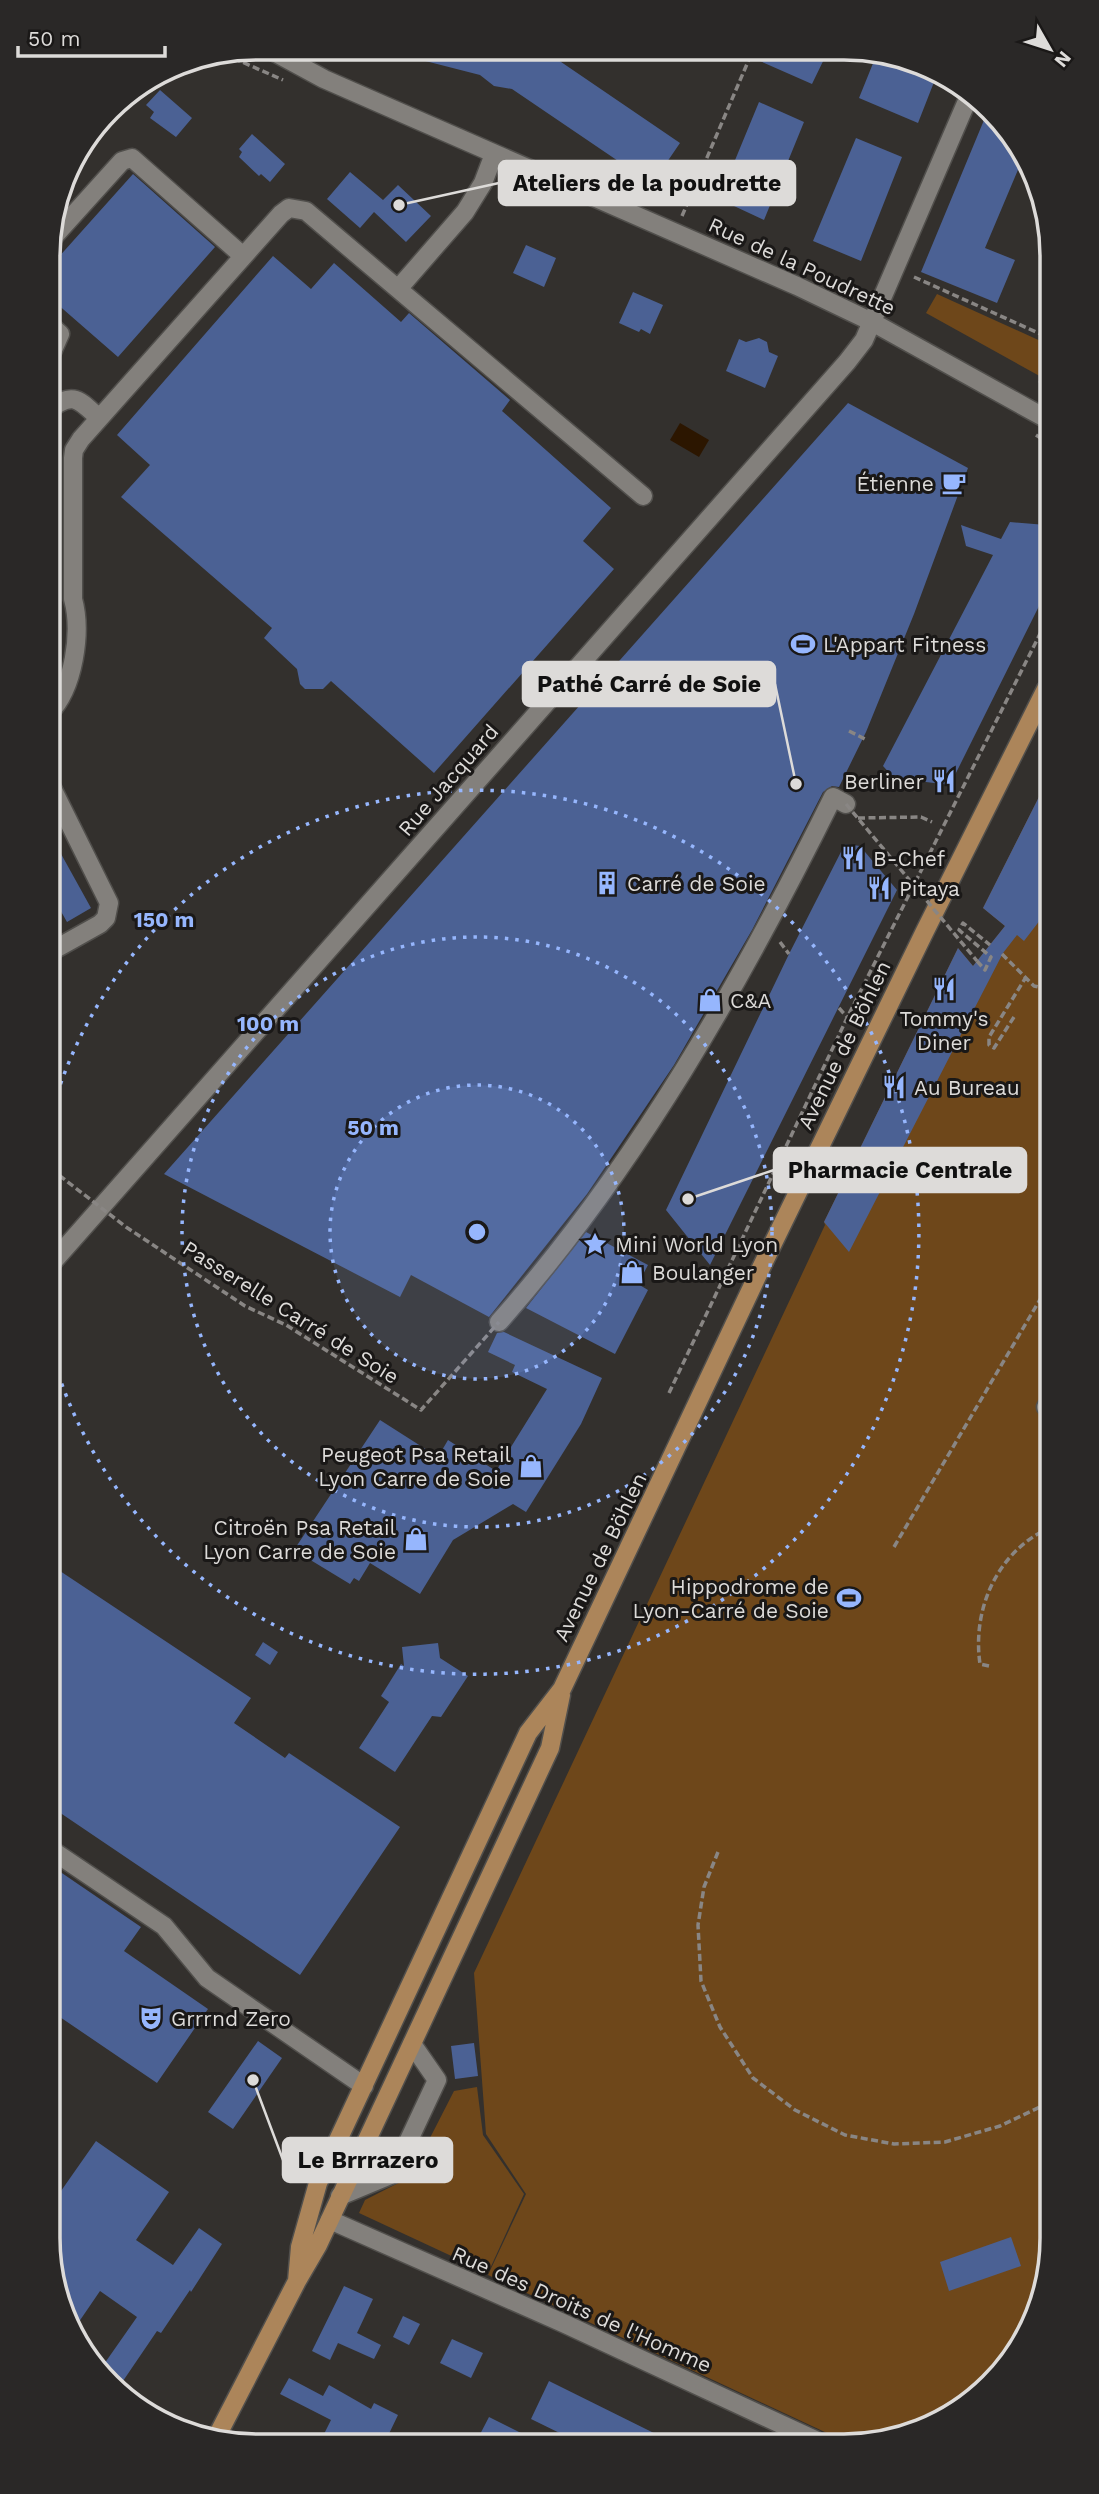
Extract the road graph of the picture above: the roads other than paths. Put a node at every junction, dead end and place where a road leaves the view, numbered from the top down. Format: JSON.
{"nodes":[{"id":1,"x":296,"y":60,"type":"edge"},
{"id":2,"x":966,"y":103,"type":"edge"},
{"id":3,"x":494,"y":154,"type":"junction"},
{"id":4,"x":62,"y":228,"type":"edge"},
{"id":5,"x":243,"y":256,"type":"junction"},
{"id":6,"x":398,"y":289,"type":"junction"},
{"id":7,"x":872,"y":321,"type":"junction"},
{"id":8,"x":60,"y":403,"type":"edge"},
{"id":9,"x":1040,"y":415,"type":"edge"},
{"id":10,"x":99,"y":418,"type":"junction"},
{"id":11,"x":643,"y":496,"type":"dead end"},
{"id":12,"x":60,"y":699,"type":"edge"},
{"id":13,"x":1040,"y":701,"type":"edge"},
{"id":14,"x":60,"y":804,"type":"edge"},
{"id":15,"x":846,"y":804,"type":"road end"},
{"id":16,"x":60,"y":946,"type":"edge"},
{"id":17,"x":60,"y":1254,"type":"edge"},
{"id":18,"x":499,"y":1322,"type":"road end"},
{"id":19,"x":562,"y":1689,"type":"junction"},
{"id":20,"x":60,"y":1856,"type":"edge"},
{"id":21,"x":412,"y":2044,"type":"junction"},
{"id":22,"x":364,"y":2086,"type":"junction"},
{"id":23,"x":341,"y":2135,"type":"junction"},
{"id":24,"x":340,"y":2196,"type":"junction"},
{"id":25,"x":330,"y":2220,"type":"junction"},
{"id":26,"x":297,"y":2281,"type":"junction"},
{"id":27,"x":219,"y":2431,"type":"edge"},
{"id":28,"x":802,"y":2434,"type":"edge"}],
"edges":[{"from":1,"to":3,"type":"street","name":"Rue de la Poudrette"},
{"from":2,"to":7,"type":"street","name":"Rue Jacquard"},
{"from":3,"to":6,"type":"street"},
{"from":3,"to":7,"type":"street","name":"Rue de la Poudrette"},
{"from":4,"to":5,"type":"street"},
{"from":5,"to":6,"type":"street"},
{"from":5,"to":10,"type":"street"},
{"from":6,"to":11,"type":"street"},
{"from":7,"to":9,"type":"street","name":"Rue de la Poudrette"},
{"from":7,"to":17,"type":"street","name":"Rue Jacquard"},
{"from":8,"to":10,"type":"street"},
{"from":10,"to":12,"type":"street"},
{"from":13,"to":19,"type":"main road","name":"Avenue de Böhlen"},
{"from":14,"to":16,"type":"street"},
{"from":15,"to":18,"type":"street"},
{"from":19,"to":21,"type":"main road","name":"Avenue de Böhlen"},
{"from":19,"to":22,"type":"main road","name":"Avenue de Böhlen"},
{"from":20,"to":22,"type":"street"},
{"from":21,"to":24,"type":"main road","name":"Avenue de Böhlen"},
{"from":21,"to":24,"type":"street"},
{"from":22,"to":23,"type":"main road","name":"Avenue de Böhlen"},
{"from":23,"to":24,"type":"main road","name":"Avenue de Böhlen"},
{"from":23,"to":26,"type":"main road","name":"Avenue de Böhlen"},
{"from":24,"to":25,"type":"main road","name":"Avenue de Böhlen"},
{"from":25,"to":26,"type":"main road","name":"Avenue de Böhlen"},
{"from":25,"to":28,"type":"street","name":"Rue des Droits de l'Homme"},
{"from":26,"to":27,"type":"main road","name":"Avenue de Böhlen"}]}
